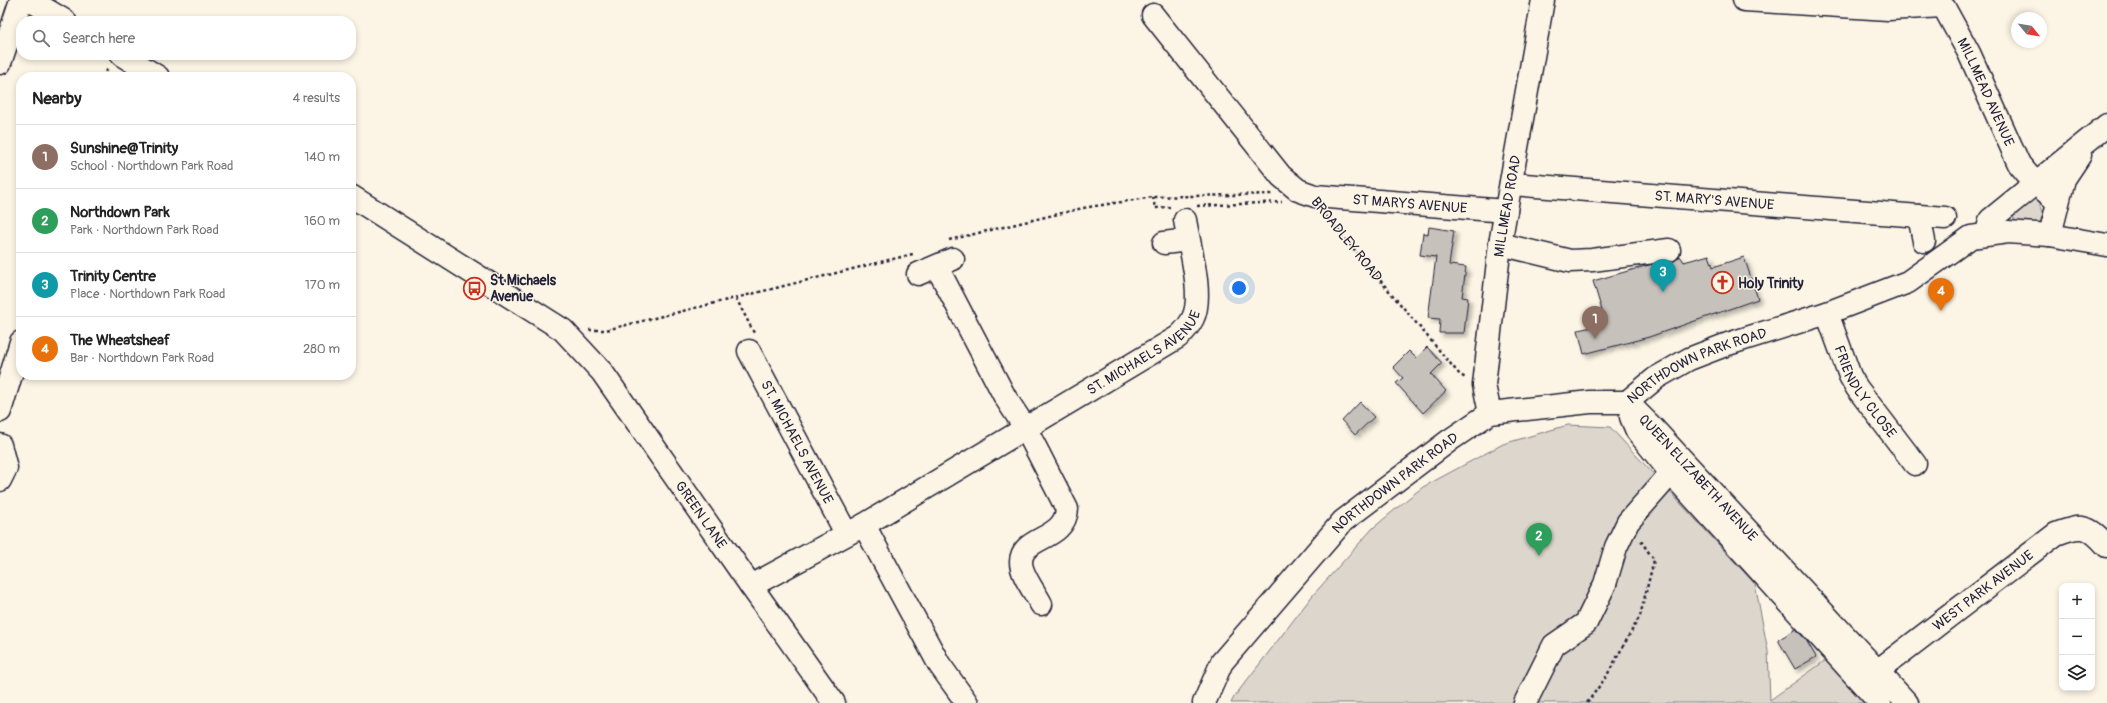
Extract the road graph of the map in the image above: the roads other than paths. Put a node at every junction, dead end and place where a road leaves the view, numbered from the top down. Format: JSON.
{"nodes":[{"id":1,"x":21,"y":0,"type":"edge"},
{"id":2,"x":30,"y":0,"type":"edge"},
{"id":3,"x":1543,"y":0,"type":"edge"},
{"id":4,"x":1744,"y":0,"type":"edge"},
{"id":5,"x":1941,"y":3,"type":"edge"},
{"id":6,"x":1892,"y":4,"type":"edge"},
{"id":7,"x":1153,"y":15,"type":"dead end"},
{"id":8,"x":57,"y":16,"type":"edge"},
{"id":9,"x":130,"y":60,"type":"edge"},
{"id":10,"x":0,"y":63,"type":"edge"},
{"id":11,"x":150,"y":72,"type":"edge"},
{"id":12,"x":2107,"y":125,"type":"edge"},
{"id":13,"x":2089,"y":140,"type":"junction"},
{"id":14,"x":2035,"y":183,"type":"junction"},
{"id":15,"x":1511,"y":184,"type":"junction"},
{"id":16,"x":1315,"y":196,"type":"joint"},
{"id":17,"x":356,"y":199,"type":"edge"},
{"id":18,"x":2057,"y":201,"type":"junction"},
{"id":19,"x":1506,"y":211,"type":"junction"},
{"id":20,"x":1919,"y":216,"type":"junction"},
{"id":21,"x":1945,"y":218,"type":"dead end"},
{"id":22,"x":1987,"y":234,"type":"junction"},
{"id":23,"x":2050,"y":235,"type":"junction"},
{"id":24,"x":1924,"y":241,"type":"dead end"},
{"id":25,"x":1164,"y":243,"type":"dead end"},
{"id":26,"x":1500,"y":244,"type":"junction"},
{"id":27,"x":2107,"y":245,"type":"edge"},
{"id":28,"x":1669,"y":250,"type":"dead end"},
{"id":29,"x":936,"y":267,"type":"dead end"},
{"id":30,"x":1828,"y":313,"type":"junction"},
{"id":31,"x":748,"y":351,"type":"road end"},
{"id":32,"x":16,"y":358,"type":"edge"},
{"id":33,"x":1627,"y":402,"type":"junction"},
{"id":34,"x":0,"y":411,"type":"edge"},
{"id":35,"x":1490,"y":413,"type":"junction"},
{"id":36,"x":1026,"y":429,"type":"junction"},
{"id":37,"x":0,"y":445,"type":"edge"},
{"id":38,"x":1915,"y":464,"type":"dead end"},
{"id":39,"x":1670,"y":473,"type":"junction"},
{"id":40,"x":0,"y":480,"type":"edge"},
{"id":41,"x":1727,"y":522,"type":"junction"},
{"id":42,"x":855,"y":529,"type":"junction"},
{"id":43,"x":2107,"y":546,"type":"edge"},
{"id":44,"x":750,"y":586,"type":"junction"},
{"id":45,"x":1041,"y":604,"type":"dead end"},
{"id":46,"x":1870,"y":677,"type":"junction"},
{"id":47,"x":834,"y":703,"type":"edge"},
{"id":48,"x":967,"y":703,"type":"edge"},
{"id":49,"x":1204,"y":703,"type":"edge"},
{"id":50,"x":1525,"y":703,"type":"edge"},
{"id":51,"x":1880,"y":703,"type":"edge"},
{"id":52,"x":1906,"y":703,"type":"edge"}],
"edges":[{"from":1,"to":10,"type":"street"},
{"from":2,"to":8,"type":"street"},
{"from":3,"to":15,"type":"street","name":"MILLMEAD ROAD"},
{"from":4,"to":6,"type":"street"},
{"from":5,"to":6,"type":"street"},
{"from":5,"to":14,"type":"street","name":"MILLMEAD AVENUE"},
{"from":7,"to":16,"type":"street","name":"BROADLEY ROAD"},
{"from":9,"to":11,"type":"street"},
{"from":12,"to":13,"type":"street"},
{"from":13,"to":14,"type":"street"},
{"from":13,"to":18,"type":"street"},
{"from":14,"to":18,"type":"street","name":"MILLMEAD AVENUE"},
{"from":14,"to":22,"type":"street"},
{"from":15,"to":19,"type":"street","name":"MILLMEAD ROAD"},
{"from":15,"to":20,"type":"street","name":"ST. MARY'S AVENUE"},
{"from":16,"to":19,"type":"street","name":"ST MARYS AVENUE"},
{"from":17,"to":44,"type":"street","name":"GREEN LANE"},
{"from":18,"to":23,"type":"street"},
{"from":19,"to":26,"type":"street","name":"MILLMEAD ROAD"},
{"from":20,"to":21,"type":"street","name":"ST. MARY'S AVENUE"},
{"from":20,"to":24,"type":"street"},
{"from":22,"to":23,"type":"street","name":"NORTHDOWN PARK ROAD"},
{"from":22,"to":30,"type":"street","name":"NORTHDOWN PARK ROAD"},
{"from":23,"to":27,"type":"street","name":"NORTHDOWN PARK ROAD"},
{"from":25,"to":36,"type":"street","name":"ST. MICHAELS AVENUE"},
{"from":26,"to":28,"type":"street"},
{"from":26,"to":35,"type":"street","name":"MILLMEAD ROAD"},
{"from":29,"to":36,"type":"street"},
{"from":30,"to":33,"type":"street","name":"NORTHDOWN PARK ROAD"},
{"from":30,"to":38,"type":"street","name":"FRIENDLY CLOSE"},
{"from":31,"to":42,"type":"street","name":"ST. MICHAELS AVENUE"},
{"from":32,"to":34,"type":"street"},
{"from":33,"to":35,"type":"street","name":"NORTHDOWN PARK ROAD"},
{"from":33,"to":39,"type":"street","name":"QUEEN ELIZABETH AVENUE"},
{"from":33,"to":41,"type":"street","name":"QUEEN ELIZABETH AVENUE"},
{"from":35,"to":49,"type":"street","name":"NORTHDOWN PARK ROAD"},
{"from":36,"to":42,"type":"street","name":"ST. MICHAELS AVENUE"},
{"from":36,"to":45,"type":"street"},
{"from":37,"to":40,"type":"street"},
{"from":39,"to":41,"type":"street","name":"QUEEN ELIZABETH AVENUE"},
{"from":39,"to":50,"type":"street"},
{"from":41,"to":46,"type":"street","name":"QUEEN ELIZABETH AVENUE"},
{"from":42,"to":44,"type":"street","name":"ST. MICHAELS AVENUE"},
{"from":42,"to":48,"type":"street","name":"ST. MICHAELS AVENUE"},
{"from":43,"to":46,"type":"street","name":"WEST PARK AVENUE"},
{"from":44,"to":47,"type":"street","name":"GREEN LANE"},
{"from":46,"to":51,"type":"street","name":"QUEEN ELIZABETH AVENUE"},
{"from":46,"to":52,"type":"street","name":"QUEEN ELIZABETH AVENUE"}]}
